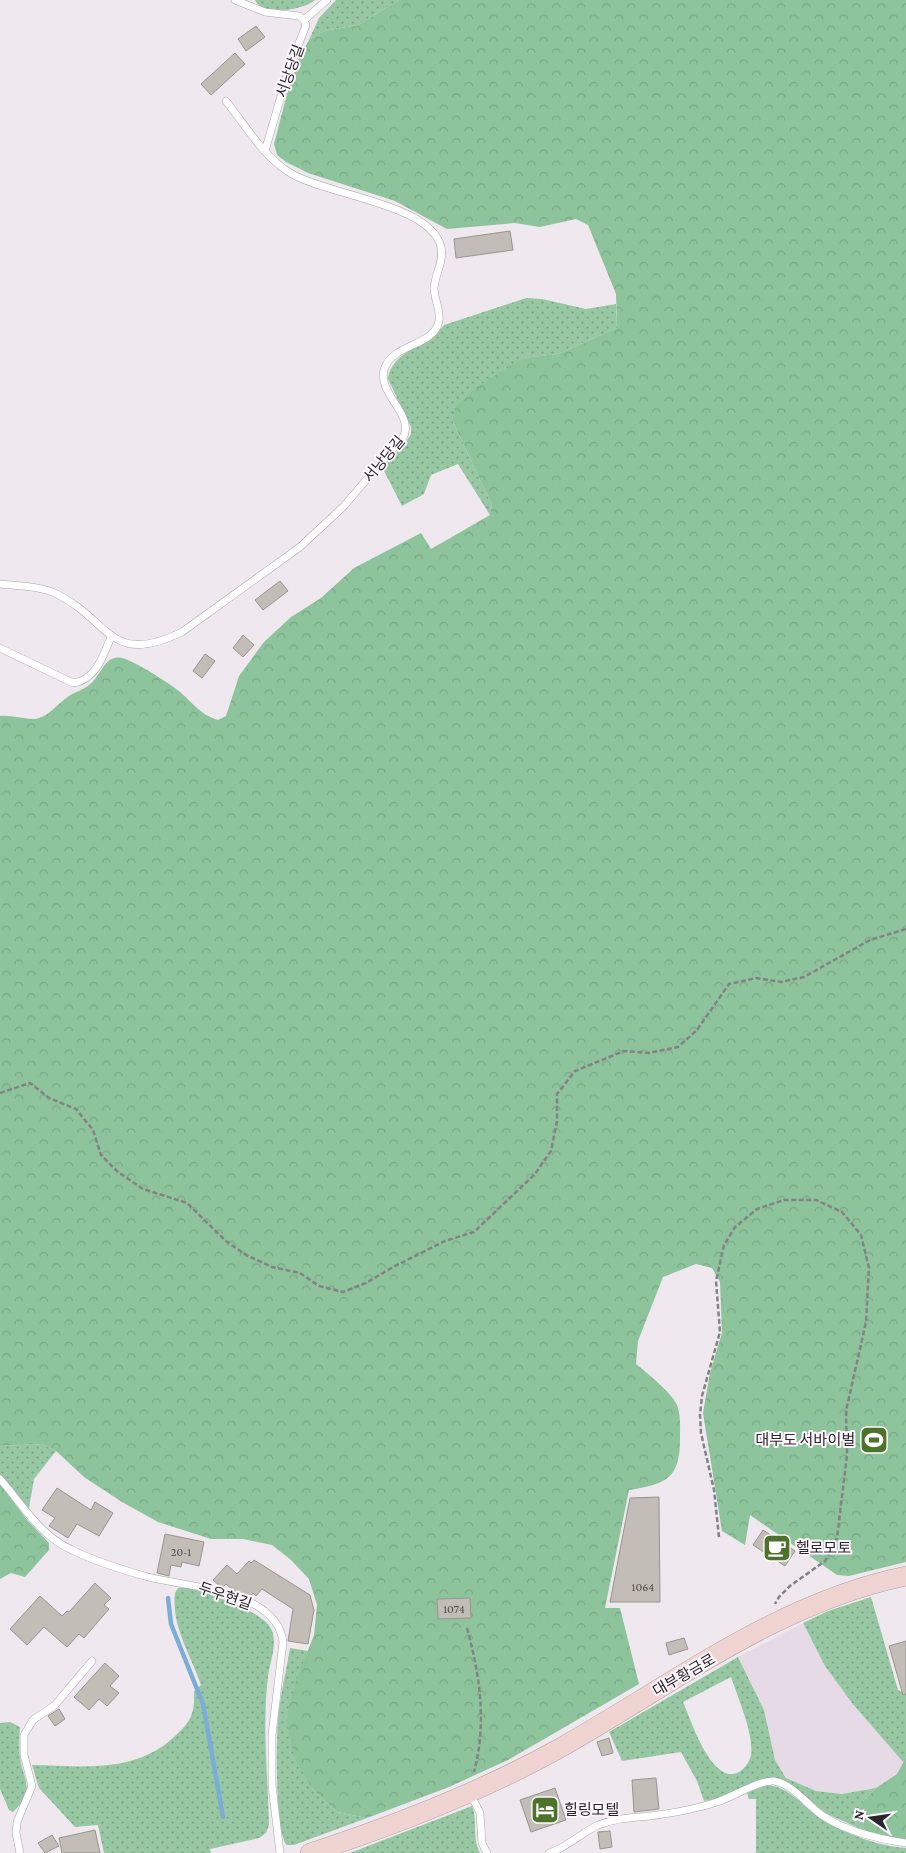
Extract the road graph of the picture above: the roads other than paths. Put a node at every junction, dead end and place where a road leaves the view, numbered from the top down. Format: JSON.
{"nodes":[{"id":1,"x":235,"y":0,"type":"edge"},
{"id":2,"x":327,"y":0,"type":"edge"},
{"id":3,"x":304,"y":20,"type":"junction"},
{"id":4,"x":226,"y":101,"type":"dead end"},
{"id":5,"x":265,"y":151,"type":"junction"},
{"id":6,"x":0,"y":584,"type":"edge"},
{"id":7,"x":111,"y":637,"type":"junction"},
{"id":8,"x":0,"y":648,"type":"edge"},
{"id":9,"x":0,"y":1479,"type":"edge"},
{"id":10,"x":906,"y":1576,"type":"edge"},
{"id":11,"x":92,"y":1661,"type":"dead end"},
{"id":12,"x":470,"y":1793,"type":"junction"},
{"id":13,"x":906,"y":1843,"type":"edge"},
{"id":14,"x":20,"y":1853,"type":"edge"},
{"id":15,"x":280,"y":1853,"type":"edge"},
{"id":16,"x":310,"y":1853,"type":"edge"},
{"id":17,"x":487,"y":1853,"type":"edge"},
{"id":18,"x":549,"y":1853,"type":"edge"}],
"edges":[{"from":1,"to":3,"type":"lane"},
{"from":2,"to":3,"type":"lane"},
{"from":3,"to":5,"type":"lane","name":"서낭당길"},
{"from":4,"to":5,"type":"lane","name":"서낭당길"},
{"from":5,"to":7,"type":"lane","name":"서낭당길"},
{"from":6,"to":7,"type":"lane","name":"서낭당길"},
{"from":7,"to":8,"type":"lane"},
{"from":9,"to":15,"type":"lane","name":"두우현길"},
{"from":10,"to":12,"type":"main road","name":"대부황금로"},
{"from":11,"to":14,"type":"lane"},
{"from":12,"to":16,"type":"main road","name":"대부황금로"},
{"from":12,"to":17,"type":"lane"},
{"from":13,"to":18,"type":"lane"}]}
